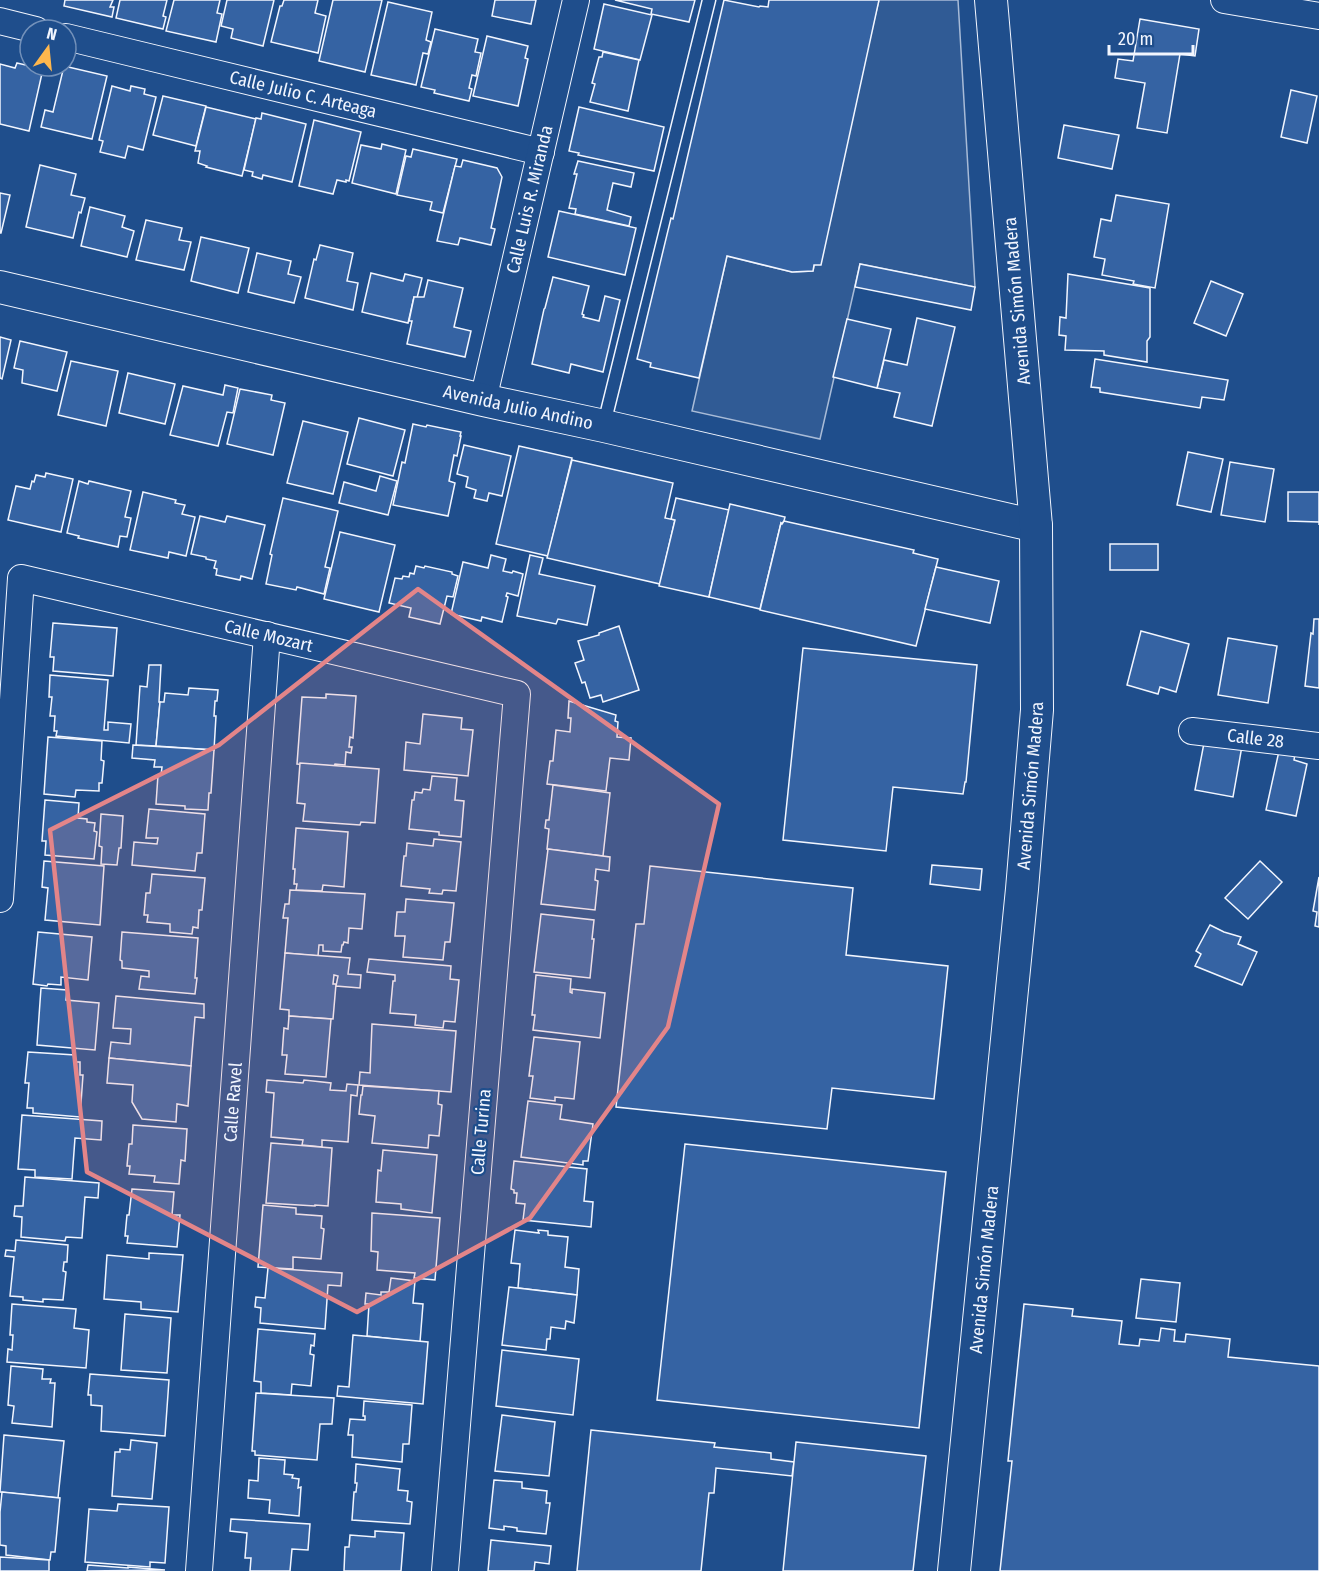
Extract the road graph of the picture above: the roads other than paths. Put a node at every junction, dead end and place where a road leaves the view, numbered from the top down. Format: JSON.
{"nodes":[{"id":1,"x":576,"y":0,"type":"edge"},
{"id":2,"x":709,"y":0,"type":"edge"},
{"id":3,"x":991,"y":0,"type":"edge"},
{"id":4,"x":1224,"y":0,"type":"edge"},
{"id":5,"x":1319,"y":16,"type":"edge"},
{"id":6,"x":0,"y":21,"type":"edge"},
{"id":7,"x":18,"y":26,"type":"edge"},
{"id":8,"x":78,"y":40,"type":"edge"},
{"id":9,"x":541,"y":152,"type":"junction"},
{"id":10,"x":0,"y":287,"type":"edge"},
{"id":11,"x":483,"y":400,"type":"junction"},
{"id":12,"x":604,"y":426,"type":"junction"},
{"id":13,"x":1036,"y":526,"type":"junction"},
{"id":14,"x":267,"y":635,"type":"junction"},
{"id":15,"x":517,"y":694,"type":"joint"},
{"id":16,"x":1192,"y":731,"type":"dead end"},
{"id":17,"x":1319,"y":746,"type":"edge"},
{"id":18,"x":0,"y":899,"type":"edge"},
{"id":19,"x":199,"y":1571,"type":"edge"},
{"id":20,"x":445,"y":1571,"type":"edge"},
{"id":21,"x":954,"y":1571,"type":"edge"}],
"edges":[{"from":1,"to":9,"type":"street","name":"Calle Luis R. Miranda"},
{"from":2,"to":12,"type":"lane"},
{"from":3,"to":13,"type":"street","name":"Avenida Simón Madera"},
{"from":4,"to":5,"type":"street"},
{"from":6,"to":7,"type":"street"},
{"from":8,"to":9,"type":"street","name":"Calle Julio C. Arteaga"},
{"from":9,"to":11,"type":"street","name":"Calle Luis R. Miranda"},
{"from":10,"to":11,"type":"street","name":"Avenida Julio Andino"},
{"from":11,"to":12,"type":"street","name":"Avenida Julio Andino"},
{"from":12,"to":13,"type":"street","name":"Avenida Julio Andino"},
{"from":13,"to":21,"type":"street","name":"Avenida Simón Madera"},
{"from":14,"to":15,"type":"street","name":"Calle Mozart"},
{"from":14,"to":18,"type":"street","name":"Calle Mozart"},
{"from":14,"to":19,"type":"street","name":"Calle Ravel"},
{"from":15,"to":20,"type":"street","name":"Calle Turina"},
{"from":16,"to":17,"type":"street","name":"Calle 28"}]}
